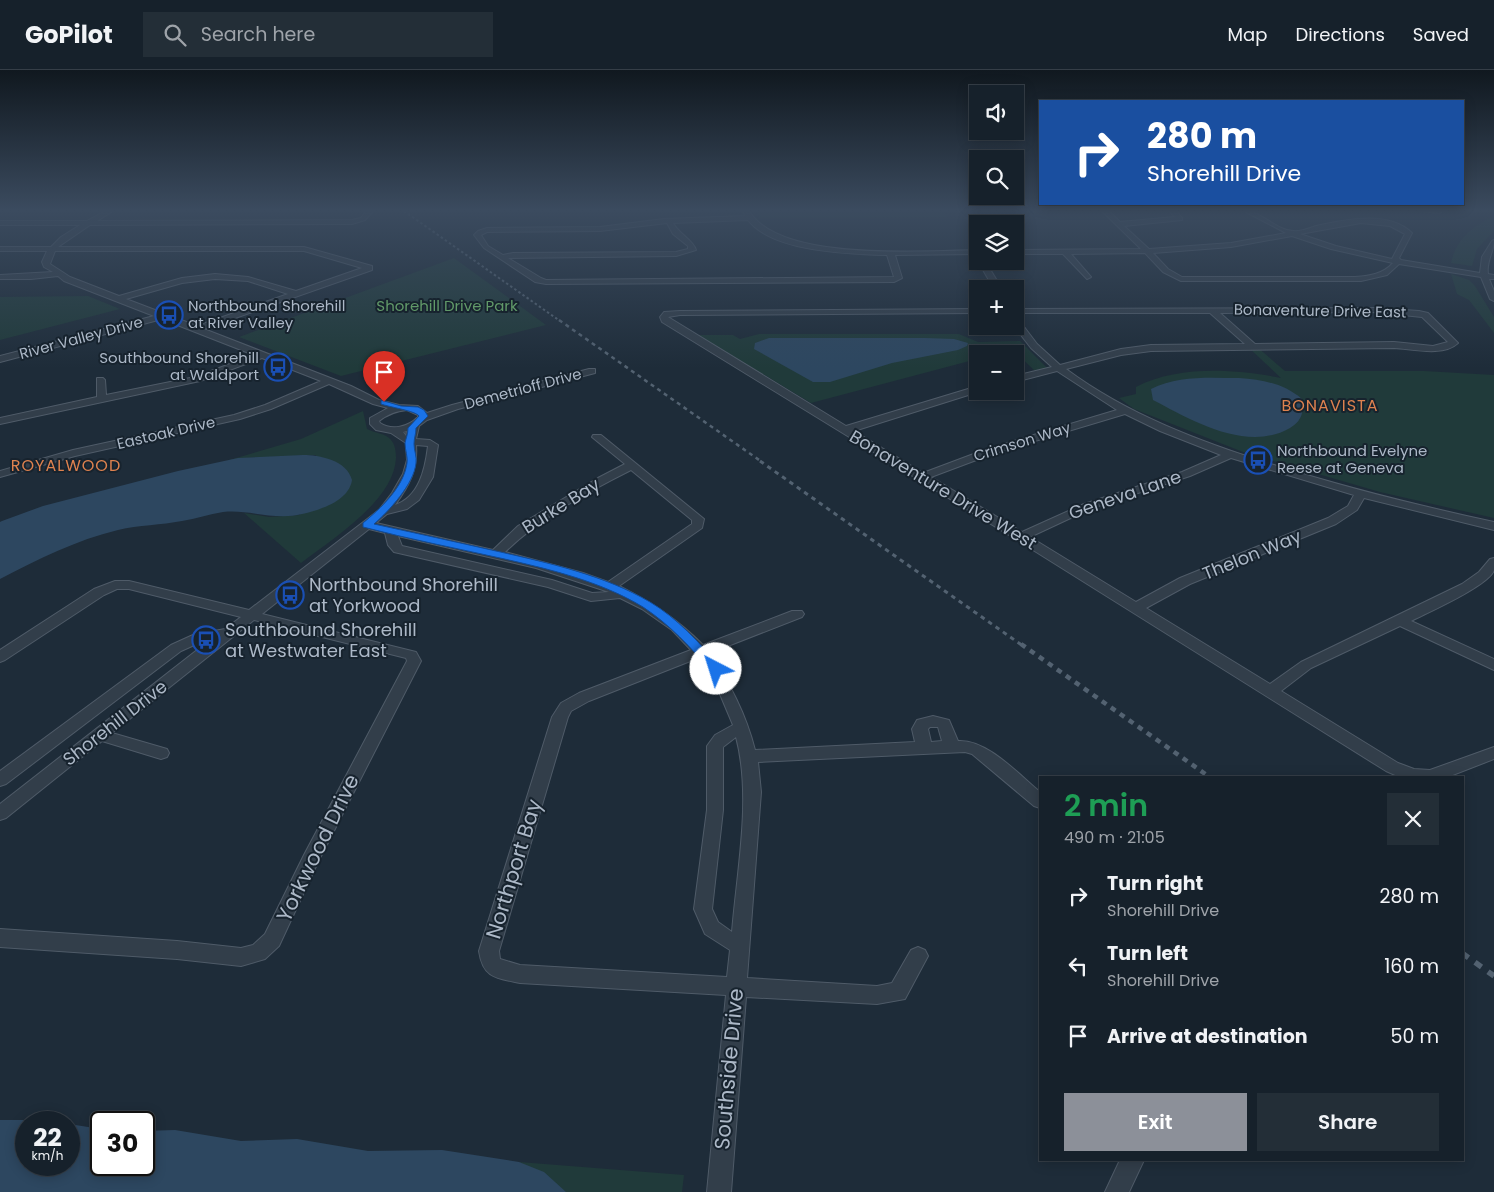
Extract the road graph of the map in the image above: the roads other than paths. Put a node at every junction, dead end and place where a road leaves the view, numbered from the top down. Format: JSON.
{"nodes":[{"id":1,"x":47,"y":263,"type":"edge"},
{"id":2,"x":54,"y":263,"type":"edge"},
{"id":3,"x":355,"y":263,"type":"edge"},
{"id":4,"x":511,"y":263,"type":"edge"},
{"id":5,"x":893,"y":263,"type":"edge"},
{"id":6,"x":1075,"y":263,"type":"edge"},
{"id":7,"x":1158,"y":263,"type":"edge"},
{"id":8,"x":1394,"y":263,"type":"edge"},
{"id":9,"x":1417,"y":263,"type":"edge"},
{"id":10,"x":1421,"y":263,"type":"edge"},
{"id":11,"x":1484,"y":263,"type":"edge"},
{"id":12,"x":1449,"y":270,"type":"junction"},
{"id":13,"x":56,"y":272,"type":"junction"},
{"id":14,"x":1483,"y":274,"type":"junction"},
{"id":15,"x":1494,"y":275,"type":"edge"},
{"id":16,"x":1087,"y":277,"type":"dead end"},
{"id":17,"x":0,"y":278,"type":"edge"},
{"id":18,"x":1487,"y":285,"type":"junction"},
{"id":19,"x":296,"y":294,"type":"junction"},
{"id":20,"x":119,"y":299,"type":"junction"},
{"id":21,"x":1494,"y":300,"type":"edge"},
{"id":22,"x":1212,"y":310,"type":"junction"},
{"id":23,"x":969,"y":311,"type":"edge"},
{"id":24,"x":1024,"y":311,"type":"edge"},
{"id":25,"x":162,"y":316,"type":"junction"},
{"id":26,"x":197,"y":329,"type":"junction"},
{"id":27,"x":1024,"y":334,"type":"edge"},
{"id":28,"x":1252,"y":346,"type":"junction"},
{"id":29,"x":262,"y":355,"type":"junction"},
{"id":30,"x":0,"y":359,"type":"edge"},
{"id":31,"x":1059,"y":368,"type":"junction"},
{"id":32,"x":592,"y":370,"type":"dead end"},
{"id":33,"x":1024,"y":377,"type":"edge"},
{"id":34,"x":100,"y":380,"type":"dead end"},
{"id":35,"x":328,"y":381,"type":"junction"},
{"id":36,"x":969,"y":392,"type":"edge"},
{"id":37,"x":102,"y":398,"type":"junction"},
{"id":38,"x":376,"y":402,"type":"junction"},
{"id":39,"x":400,"y":408,"type":"junction"},
{"id":40,"x":1124,"y":411,"type":"junction"},
{"id":41,"x":380,"y":414,"type":"junction"},
{"id":42,"x":421,"y":414,"type":"junction"},
{"id":43,"x":0,"y":422,"type":"edge"},
{"id":44,"x":414,"y":426,"type":"junction"},
{"id":45,"x":393,"y":430,"type":"junction"},
{"id":46,"x":845,"y":430,"type":"junction"},
{"id":47,"x":597,"y":437,"type":"dead end"},
{"id":48,"x":410,"y":442,"type":"junction"},
{"id":49,"x":1230,"y":455,"type":"junction"},
{"id":50,"x":632,"y":465,"type":"junction"},
{"id":51,"x":0,"y":474,"type":"edge"},
{"id":52,"x":922,"y":477,"type":"junction"},
{"id":53,"x":1360,"y":494,"type":"junction"},
{"id":54,"x":383,"y":512,"type":"junction"},
{"id":55,"x":1494,"y":519,"type":"edge"},
{"id":56,"x":367,"y":525,"type":"junction"},
{"id":57,"x":1494,"y":526,"type":"edge"},
{"id":58,"x":391,"y":531,"type":"junction"},
{"id":59,"x":1021,"y":537,"type":"junction"},
{"id":60,"x":496,"y":554,"type":"junction"},
{"id":61,"x":1494,"y":562,"type":"edge"},
{"id":62,"x":617,"y":590,"type":"junction"},
{"id":63,"x":1136,"y":608,"type":"junction"},
{"id":64,"x":797,"y":614,"type":"dead end"},
{"id":65,"x":251,"y":616,"type":"junction"},
{"id":66,"x":1400,"y":621,"type":"junction"},
{"id":67,"x":230,"y":632,"type":"junction"},
{"id":68,"x":701,"y":651,"type":"junction"},
{"id":69,"x":0,"y":657,"type":"edge"},
{"id":70,"x":1494,"y":666,"type":"edge"},
{"id":71,"x":1271,"y":691,"type":"junction"},
{"id":72,"x":741,"y":727,"type":"junction"},
{"id":73,"x":99,"y":735,"type":"junction"},
{"id":74,"x":952,"y":746,"type":"junction"},
{"id":75,"x":924,"y":748,"type":"junction"},
{"id":76,"x":161,"y":753,"type":"dead end"},
{"id":77,"x":1494,"y":753,"type":"edge"},
{"id":78,"x":751,"y":756,"type":"junction"},
{"id":79,"x":0,"y":780,"type":"edge"},
{"id":80,"x":1039,"y":800,"type":"edge"},
{"id":81,"x":0,"y":813,"type":"edge"},
{"id":82,"x":0,"y":938,"type":"edge"},
{"id":83,"x":740,"y":945,"type":"junction"},
{"id":84,"x":918,"y":956,"type":"dead end"},
{"id":85,"x":736,"y":986,"type":"junction"},
{"id":86,"x":1132,"y":1161,"type":"edge"},
{"id":87,"x":719,"y":1192,"type":"edge"},
{"id":88,"x":1117,"y":1192,"type":"edge"}],
"edges":[{"from":1,"to":13,"type":"street"},
{"from":2,"to":13,"type":"street"},
{"from":3,"to":19,"type":"street"},
{"from":4,"to":5,"type":"street"},
{"from":6,"to":16,"type":"street"},
{"from":7,"to":8,"type":"street"},
{"from":9,"to":12,"type":"street"},
{"from":10,"to":14,"type":"street"},
{"from":11,"to":14,"type":"street"},
{"from":12,"to":14,"type":"street"},
{"from":12,"to":18,"type":"street"},
{"from":13,"to":17,"type":"street"},
{"from":13,"to":20,"type":"street"},
{"from":14,"to":15,"type":"street"},
{"from":14,"to":18,"type":"street"},
{"from":18,"to":21,"type":"street"},
{"from":19,"to":20,"type":"street"},
{"from":19,"to":26,"type":"street"},
{"from":20,"to":25,"type":"street"},
{"from":22,"to":24,"type":"street","name":"Bonaventure Drive East"},
{"from":22,"to":28,"type":"street"},
{"from":22,"to":28,"type":"street","name":"Bonaventure Drive East"},
{"from":23,"to":46,"type":"street","name":"Bonaventure Drive West"},
{"from":25,"to":26,"type":"street"},
{"from":25,"to":30,"type":"street","name":"River Valley Drive"},
{"from":26,"to":29,"type":"street"},
{"from":27,"to":31,"type":"street"},
{"from":28,"to":31,"type":"street","name":"Bonaventure Drive East"},
{"from":29,"to":35,"type":"street"},
{"from":29,"to":37,"type":"street"},
{"from":31,"to":33,"type":"street","name":"Bonaventure Drive East"},
{"from":31,"to":40,"type":"street"},
{"from":32,"to":42,"type":"street","name":"Demetrioff Drive"},
{"from":34,"to":37,"type":"street"},
{"from":35,"to":38,"type":"street"},
{"from":35,"to":51,"type":"street","name":"Eastoak Drive"},
{"from":36,"to":46,"type":"street"},
{"from":37,"to":43,"type":"street"},
{"from":38,"to":39,"type":"street"},
{"from":38,"to":41,"type":"street","name":"Shorehill Drive"},
{"from":39,"to":41,"type":"street"},
{"from":39,"to":42,"type":"street"},
{"from":40,"to":49,"type":"street"},
{"from":40,"to":52,"type":"street","name":"Crimson Way"},
{"from":41,"to":45,"type":"street","name":"Shorehill Drive"},
{"from":42,"to":44,"type":"street"},
{"from":44,"to":45,"type":"street"},
{"from":44,"to":48,"type":"street","name":"Shorehill Drive"},
{"from":45,"to":48,"type":"street","name":"Shorehill Drive"},
{"from":46,"to":52,"type":"street","name":"Bonaventure Drive West"},
{"from":47,"to":50,"type":"street"},
{"from":48,"to":54,"type":"street","name":"Shorehill Drive"},
{"from":48,"to":54,"type":"street","name":"Shorehill Drive"},
{"from":49,"to":53,"type":"street"},
{"from":49,"to":59,"type":"street","name":"Geneva Lane"},
{"from":50,"to":60,"type":"street","name":"Burke Bay"},
{"from":50,"to":62,"type":"street"},
{"from":52,"to":59,"type":"street","name":"Bonaventure Drive West"},
{"from":53,"to":55,"type":"street"},
{"from":53,"to":57,"type":"street"},
{"from":53,"to":63,"type":"street","name":"Thelon Way"},
{"from":54,"to":56,"type":"street","name":"Shorehill Drive"},
{"from":56,"to":58,"type":"street","name":"Southside Drive"},
{"from":56,"to":65,"type":"street","name":"Shorehill Drive"},
{"from":58,"to":60,"type":"street","name":"Southside Drive"},
{"from":58,"to":62,"type":"street"},
{"from":59,"to":63,"type":"street","name":"Bonaventure Drive West"},
{"from":60,"to":62,"type":"street","name":"Southside Drive"},
{"from":61,"to":66,"type":"street"},
{"from":62,"to":68,"type":"street","name":"Southside Drive"},
{"from":63,"to":71,"type":"street","name":"Bonaventure Drive West"},
{"from":64,"to":68,"type":"street"},
{"from":65,"to":67,"type":"street","name":"Shorehill Drive"},
{"from":65,"to":69,"type":"street"},
{"from":65,"to":82,"type":"street","name":"Yorkwood Drive"},
{"from":66,"to":70,"type":"street"},
{"from":66,"to":71,"type":"street"},
{"from":67,"to":73,"type":"street","name":"Shorehill Drive"},
{"from":67,"to":79,"type":"street","name":"Shorehill Drive"},
{"from":68,"to":72,"type":"street","name":"Southside Drive"},
{"from":68,"to":85,"type":"street","name":"Northport Bay"},
{"from":71,"to":77,"type":"street","name":"Bonaventure Drive West"},
{"from":72,"to":78,"type":"street","name":"Southside Drive"},
{"from":72,"to":83,"type":"street"},
{"from":73,"to":76,"type":"street"},
{"from":73,"to":81,"type":"street","name":"Shorehill Drive"},
{"from":74,"to":75,"type":"street"},
{"from":74,"to":75,"type":"street"},
{"from":74,"to":80,"type":"street"},
{"from":75,"to":78,"type":"street"},
{"from":78,"to":83,"type":"street","name":"Southside Drive"},
{"from":83,"to":85,"type":"street","name":"Southside Drive"},
{"from":84,"to":85,"type":"street"},
{"from":85,"to":87,"type":"street","name":"Southside Drive"},
{"from":86,"to":88,"type":"street"}]}
